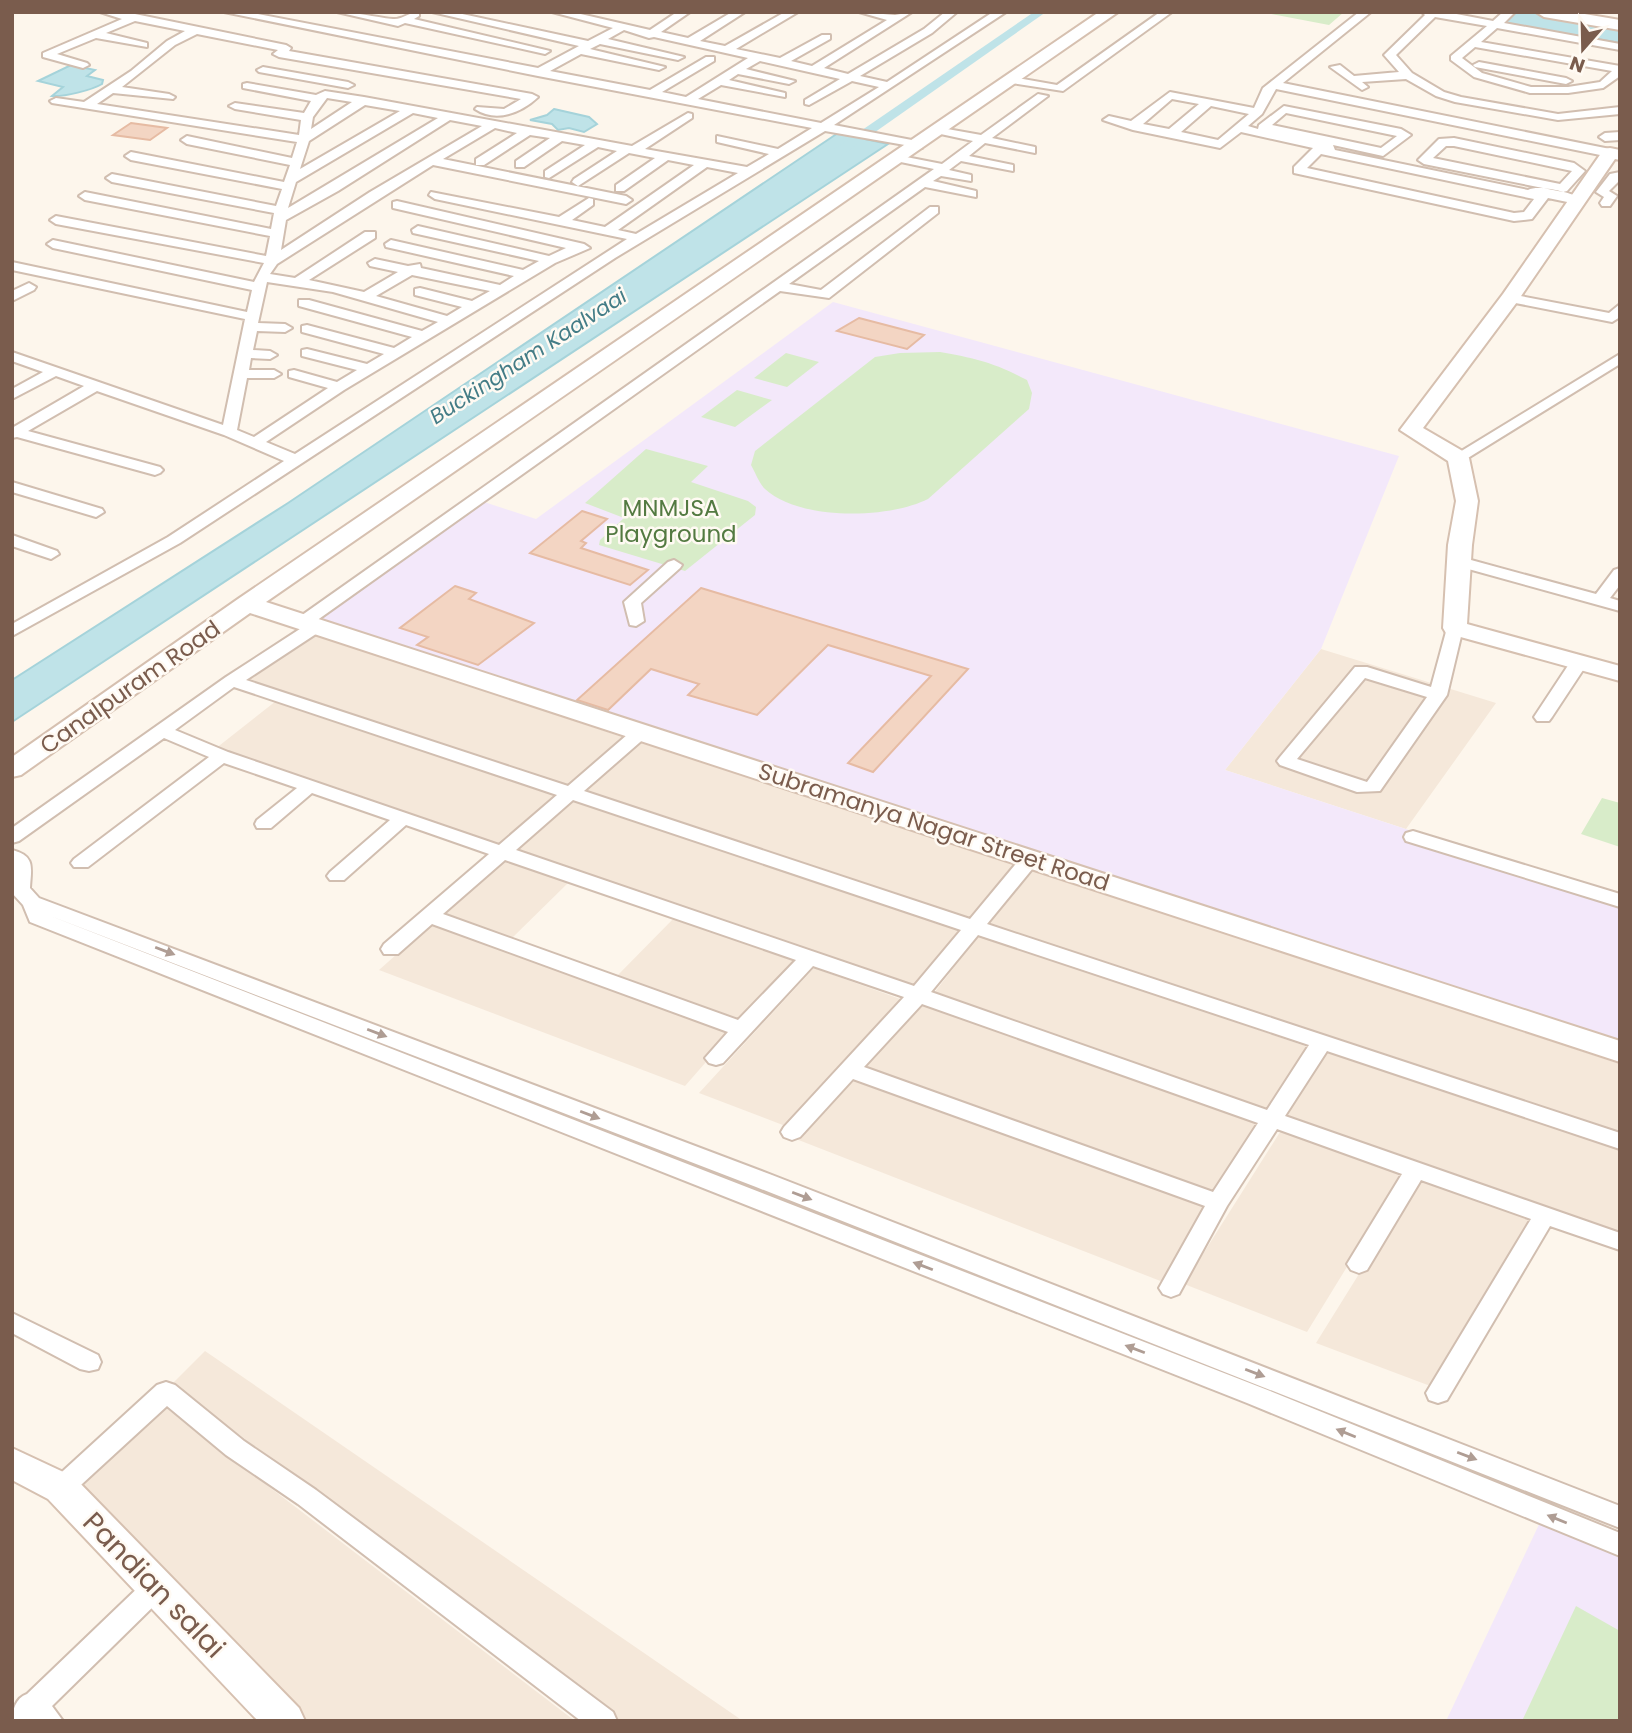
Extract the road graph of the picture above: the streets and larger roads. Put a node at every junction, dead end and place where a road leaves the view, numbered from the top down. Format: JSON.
{"nodes":[{"id":1,"x":105,"y":12,"type":"edge"},
{"id":2,"x":145,"y":12,"type":"edge"},
{"id":3,"x":229,"y":12,"type":"edge"},
{"id":4,"x":342,"y":12,"type":"edge"},
{"id":5,"x":419,"y":12,"type":"edge"},
{"id":6,"x":437,"y":12,"type":"edge"},
{"id":7,"x":627,"y":12,"type":"edge"},
{"id":8,"x":685,"y":12,"type":"edge"},
{"id":9,"x":740,"y":12,"type":"edge"},
{"id":10,"x":793,"y":12,"type":"edge"},
{"id":11,"x":864,"y":12,"type":"edge"},
{"id":12,"x":952,"y":12,"type":"edge"},
{"id":13,"x":1001,"y":12,"type":"edge"},
{"id":14,"x":1110,"y":12,"type":"edge"},
{"id":15,"x":1167,"y":12,"type":"edge"},
{"id":16,"x":1366,"y":12,"type":"edge"},
{"id":17,"x":1510,"y":12,"type":"edge"},
{"id":18,"x":1544,"y":12,"type":"edge"},
{"id":19,"x":566,"y":13,"type":"edge"},
{"id":20,"x":1430,"y":13,"type":"edge"},
{"id":21,"x":903,"y":16,"type":"edge"},
{"id":22,"x":134,"y":18,"type":"junction"},
{"id":23,"x":405,"y":20,"type":"junction"},
{"id":24,"x":606,"y":24,"type":"junction"},
{"id":25,"x":1494,"y":24,"type":"junction"},
{"id":26,"x":1620,"y":25,"type":"edge"},
{"id":27,"x":620,"y":28,"type":"junction"},
{"id":28,"x":196,"y":30,"type":"junction"},
{"id":29,"x":821,"y":31,"type":"dead end"},
{"id":30,"x":94,"y":34,"type":"junction"},
{"id":31,"x":649,"y":34,"type":"junction"},
{"id":32,"x":796,"y":39,"type":"dead end"},
{"id":33,"x":688,"y":43,"type":"junction"},
{"id":34,"x":1471,"y":43,"type":"junction"},
{"id":35,"x":812,"y":44,"type":"junction"},
{"id":36,"x":144,"y":45,"type":"dead end"},
{"id":37,"x":589,"y":45,"type":"junction"},
{"id":38,"x":1620,"y":47,"type":"edge"},
{"id":39,"x":544,"y":51,"type":"dead end"},
{"id":40,"x":724,"y":51,"type":"junction"},
{"id":41,"x":281,"y":53,"type":"junction"},
{"id":42,"x":755,"y":58,"type":"junction"},
{"id":43,"x":710,"y":59,"type":"dead end"},
{"id":44,"x":1459,"y":62,"type":"junction"},
{"id":45,"x":780,"y":63,"type":"junction"},
{"id":46,"x":83,"y":65,"type":"dead end"},
{"id":47,"x":659,"y":67,"type":"junction"},
{"id":48,"x":1336,"y":67,"type":"dead end"},
{"id":49,"x":736,"y":70,"type":"junction"},
{"id":50,"x":813,"y":70,"type":"junction"},
{"id":51,"x":1620,"y":70,"type":"edge"},
{"id":52,"x":538,"y":73,"type":"junction"},
{"id":53,"x":1408,"y":75,"type":"junction"},
{"id":54,"x":849,"y":77,"type":"junction"},
{"id":55,"x":1353,"y":79,"type":"junction"},
{"id":56,"x":1012,"y":80,"type":"junction"},
{"id":57,"x":718,"y":81,"type":"junction"},
{"id":58,"x":789,"y":81,"type":"dead end"},
{"id":59,"x":342,"y":83,"type":"junction"},
{"id":60,"x":1274,"y":85,"type":"junction"},
{"id":61,"x":247,"y":86,"type":"dead end"},
{"id":62,"x":355,"y":86,"type":"dead end"},
{"id":63,"x":887,"y":86,"type":"junction"},
{"id":64,"x":1595,"y":86,"type":"junction"},
{"id":65,"x":749,"y":88,"type":"junction"},
{"id":66,"x":1514,"y":88,"type":"junction"},
{"id":67,"x":111,"y":89,"type":"junction"},
{"id":68,"x":622,"y":89,"type":"junction"},
{"id":69,"x":1366,"y":90,"type":"dead end"},
{"id":70,"x":651,"y":94,"type":"junction"},
{"id":71,"x":782,"y":95,"type":"dead end"},
{"id":72,"x":322,"y":96,"type":"junction"},
{"id":73,"x":1042,"y":96,"type":"dead end"},
{"id":74,"x":169,"y":97,"type":"dead end"},
{"id":75,"x":424,"y":98,"type":"dead end"},
{"id":76,"x":364,"y":100,"type":"junction"},
{"id":77,"x":56,"y":101,"type":"dead end"},
{"id":78,"x":687,"y":101,"type":"junction"},
{"id":79,"x":411,"y":102,"type":"junction"},
{"id":80,"x":810,"y":102,"type":"dead end"},
{"id":81,"x":1209,"y":102,"type":"junction"},
{"id":82,"x":87,"y":105,"type":"junction"},
{"id":83,"x":236,"y":106,"type":"dead end"},
{"id":84,"x":465,"y":106,"type":"dead end"},
{"id":85,"x":720,"y":106,"type":"junction"},
{"id":86,"x":1497,"y":107,"type":"junction"},
{"id":87,"x":1620,"y":110,"type":"edge"},
{"id":88,"x":1258,"y":112,"type":"junction"},
{"id":89,"x":1604,"y":112,"type":"junction"},
{"id":90,"x":449,"y":116,"type":"junction"},
{"id":91,"x":307,"y":117,"type":"junction"},
{"id":92,"x":688,"y":117,"type":"dead end"},
{"id":93,"x":1109,"y":120,"type":"dead end"},
{"id":94,"x":1620,"y":123,"type":"edge"},
{"id":95,"x":494,"y":124,"type":"junction"},
{"id":96,"x":1133,"y":125,"type":"junction"},
{"id":97,"x":823,"y":127,"type":"junction"},
{"id":98,"x":1475,"y":127,"type":"junction"},
{"id":99,"x":1239,"y":128,"type":"junction"},
{"id":100,"x":940,"y":130,"type":"junction"},
{"id":101,"x":1263,"y":130,"type":"junction"},
{"id":102,"x":528,"y":131,"type":"junction"},
{"id":103,"x":1171,"y":134,"type":"junction"},
{"id":104,"x":561,"y":136,"type":"junction"},
{"id":105,"x":760,"y":136,"type":"dead end"},
{"id":106,"x":304,"y":139,"type":"junction"},
{"id":107,"x":721,"y":139,"type":"dead end"},
{"id":108,"x":983,"y":139,"type":"junction"},
{"id":109,"x":187,"y":140,"type":"dead end"},
{"id":110,"x":1422,"y":141,"type":"junction"},
{"id":111,"x":596,"y":143,"type":"junction"},
{"id":112,"x":745,"y":145,"type":"junction"},
{"id":113,"x":1614,"y":146,"type":"edge"},
{"id":114,"x":906,"y":148,"type":"junction"},
{"id":115,"x":1320,"y":148,"type":"junction"},
{"id":116,"x":631,"y":149,"type":"junction"},
{"id":117,"x":1031,"y":150,"type":"dead end"},
{"id":118,"x":782,"y":153,"type":"junction"},
{"id":119,"x":1375,"y":154,"type":"junction"},
{"id":120,"x":131,"y":156,"type":"dead end"},
{"id":121,"x":666,"y":156,"type":"junction"},
{"id":122,"x":958,"y":157,"type":"junction"},
{"id":123,"x":432,"y":161,"type":"junction"},
{"id":124,"x":295,"y":162,"type":"junction"},
{"id":125,"x":480,"y":162,"type":"dead end"},
{"id":126,"x":520,"y":164,"type":"dead end"},
{"id":127,"x":709,"y":164,"type":"junction"},
{"id":128,"x":1009,"y":168,"type":"dead end"},
{"id":129,"x":1412,"y":168,"type":"junction"},
{"id":130,"x":942,"y":170,"type":"junction"},
{"id":131,"x":748,"y":171,"type":"junction"},
{"id":132,"x":549,"y":174,"type":"dead end"},
{"id":133,"x":1620,"y":176,"type":"edge"},
{"id":134,"x":967,"y":177,"type":"dead end"},
{"id":135,"x":112,"y":178,"type":"dead end"},
{"id":136,"x":578,"y":182,"type":"dead end"},
{"id":137,"x":290,"y":183,"type":"junction"},
{"id":138,"x":924,"y":183,"type":"junction"},
{"id":139,"x":907,"y":194,"type":"junction"},
{"id":140,"x":972,"y":194,"type":"dead end"},
{"id":141,"x":435,"y":195,"type":"dead end"},
{"id":142,"x":85,"y":196,"type":"dead end"},
{"id":143,"x":1561,"y":196,"type":"junction"},
{"id":144,"x":1614,"y":201,"type":"edge"},
{"id":145,"x":589,"y":202,"type":"dead end"},
{"id":146,"x":397,"y":205,"type":"dead end"},
{"id":147,"x":951,"y":205,"type":"dead end"},
{"id":148,"x":934,"y":210,"type":"dead end"},
{"id":149,"x":281,"y":215,"type":"junction"},
{"id":150,"x":56,"y":220,"type":"dead end"},
{"id":151,"x":561,"y":222,"type":"junction"},
{"id":152,"x":418,"y":230,"type":"dead end"},
{"id":153,"x":606,"y":232,"type":"junction"},
{"id":154,"x":278,"y":234,"type":"junction"},
{"id":155,"x":370,"y":235,"type":"dead end"},
{"id":156,"x":638,"y":238,"type":"junction"},
{"id":157,"x":462,"y":240,"type":"junction"},
{"id":158,"x":53,"y":244,"type":"dead end"},
{"id":159,"x":391,"y":244,"type":"dead end"},
{"id":160,"x":579,"y":247,"type":"junction"},
{"id":161,"x":436,"y":254,"type":"junction"},
{"id":162,"x":610,"y":255,"type":"junction"},
{"id":163,"x":272,"y":261,"type":"junction"},
{"id":164,"x":550,"y":261,"type":"junction"},
{"id":165,"x":374,"y":263,"type":"dead end"},
{"id":166,"x":12,"y":266,"type":"edge"},
{"id":167,"x":411,"y":270,"type":"junction"},
{"id":168,"x":526,"y":275,"type":"junction"},
{"id":169,"x":299,"y":281,"type":"junction"},
{"id":170,"x":260,"y":282,"type":"junction"},
{"id":171,"x":776,"y":286,"type":"junction"},
{"id":172,"x":29,"y":287,"type":"dead end"},
{"id":173,"x":502,"y":289,"type":"junction"},
{"id":174,"x":420,"y":292,"type":"dead end"},
{"id":175,"x":12,"y":297,"type":"edge"},
{"id":176,"x":365,"y":297,"type":"junction"},
{"id":177,"x":1510,"y":298,"type":"junction"},
{"id":178,"x":304,"y":303,"type":"dead end"},
{"id":179,"x":474,"y":306,"type":"junction"},
{"id":180,"x":1620,"y":308,"type":"edge"},
{"id":181,"x":450,"y":321,"type":"junction"},
{"id":182,"x":252,"y":322,"type":"junction"},
{"id":183,"x":285,"y":328,"type":"dead end"},
{"id":184,"x":307,"y":329,"type":"dead end"},
{"id":185,"x":424,"y":335,"type":"junction"},
{"id":186,"x":307,"y":353,"type":"dead end"},
{"id":187,"x":396,"y":353,"type":"junction"},
{"id":188,"x":245,"y":354,"type":"junction"},
{"id":189,"x":270,"y":355,"type":"dead end"},
{"id":190,"x":14,"y":358,"type":"edge"},
{"id":191,"x":1620,"y":358,"type":"edge"},
{"id":192,"x":370,"y":369,"type":"junction"},
{"id":193,"x":54,"y":371,"type":"junction"},
{"id":194,"x":241,"y":374,"type":"junction"},
{"id":195,"x":274,"y":374,"type":"dead end"},
{"id":196,"x":294,"y":374,"type":"dead end"},
{"id":197,"x":97,"y":385,"type":"junction"},
{"id":198,"x":339,"y":387,"type":"junction"},
{"id":199,"x":12,"y":395,"type":"edge"},
{"id":200,"x":229,"y":432,"type":"junction"},
{"id":201,"x":14,"y":433,"type":"edge"},
{"id":202,"x":255,"y":443,"type":"junction"},
{"id":203,"x":1458,"y":458,"type":"junction"},
{"id":204,"x":297,"y":461,"type":"junction"},
{"id":205,"x":155,"y":470,"type":"dead end"},
{"id":206,"x":12,"y":488,"type":"edge"},
{"id":207,"x":96,"y":512,"type":"dead end"},
{"id":208,"x":12,"y":540,"type":"edge"},
{"id":209,"x":51,"y":554,"type":"dead end"},
{"id":210,"x":1461,"y":562,"type":"junction"},
{"id":211,"x":674,"y":565,"type":"dead end"},
{"id":212,"x":1620,"y":573,"type":"edge"},
{"id":213,"x":1600,"y":601,"type":"junction"},
{"id":214,"x":247,"y":604,"type":"junction"},
{"id":215,"x":1620,"y":606,"type":"edge"},
{"id":216,"x":636,"y":621,"type":"dead end"},
{"id":217,"x":310,"y":624,"type":"junction"},
{"id":218,"x":1455,"y":628,"type":"junction"},
{"id":219,"x":12,"y":631,"type":"edge"},
{"id":220,"x":1578,"y":664,"type":"junction"},
{"id":221,"x":1620,"y":674,"type":"edge"},
{"id":222,"x":232,"y":681,"type":"junction"},
{"id":223,"x":1438,"y":695,"type":"junction"},
{"id":224,"x":1543,"y":717,"type":"dead end"},
{"id":225,"x":163,"y":731,"type":"junction"},
{"id":226,"x":641,"y":732,"type":"junction"},
{"id":227,"x":222,"y":756,"type":"junction"},
{"id":228,"x":12,"y":769,"type":"edge"},
{"id":229,"x":310,"y":786,"type":"junction"},
{"id":230,"x":572,"y":793,"type":"junction"},
{"id":231,"x":403,"y":818,"type":"junction"},
{"id":232,"x":264,"y":824,"type":"dead end"},
{"id":233,"x":12,"y":837,"type":"edge"},
{"id":234,"x":1413,"y":837,"type":"dead end"},
{"id":235,"x":505,"y":853,"type":"junction"},
{"id":236,"x":12,"y":856,"type":"edge"},
{"id":237,"x":1031,"y":858,"type":"junction"},
{"id":238,"x":81,"y":863,"type":"dead end"},
{"id":239,"x":337,"y":876,"type":"dead end"},
{"id":240,"x":1620,"y":901,"type":"edge"},
{"id":241,"x":32,"y":902,"type":"junction"},
{"id":242,"x":428,"y":916,"type":"junction"},
{"id":243,"x":974,"y":927,"type":"junction"},
{"id":244,"x":391,"y":949,"type":"dead end"},
{"id":245,"x":809,"y":958,"type":"junction"},
{"id":246,"x":918,"y":995,"type":"junction"},
{"id":247,"x":742,"y":1029,"type":"junction"},
{"id":248,"x":1322,"y":1042,"type":"junction"},
{"id":249,"x":1620,"y":1052,"type":"edge"},
{"id":250,"x":716,"y":1058,"type":"dead end"},
{"id":251,"x":849,"y":1070,"type":"junction"},
{"id":252,"x":1273,"y":1120,"type":"junction"},
{"id":253,"x":792,"y":1132,"type":"dead end"},
{"id":254,"x":1620,"y":1141,"type":"edge"},
{"id":255,"x":1416,"y":1170,"type":"junction"},
{"id":256,"x":1218,"y":1202,"type":"junction"},
{"id":257,"x":1545,"y":1215,"type":"junction"},
{"id":258,"x":1620,"y":1241,"type":"edge"},
{"id":259,"x":1359,"y":1264,"type":"dead end"},
{"id":260,"x":1171,"y":1288,"type":"dead end"},
{"id":261,"x":12,"y":1322,"type":"edge"},
{"id":262,"x":89,"y":1362,"type":"dead end"},
{"id":263,"x":1438,"y":1393,"type":"dead end"},
{"id":264,"x":12,"y":1463,"type":"edge"},
{"id":265,"x":61,"y":1488,"type":"junction"},
{"id":266,"x":1620,"y":1517,"type":"edge"},
{"id":267,"x":1620,"y":1545,"type":"edge"},
{"id":268,"x":155,"y":1588,"type":"junction"},
{"id":269,"x":33,"y":1716,"type":"edge"},
{"id":270,"x":285,"y":1721,"type":"edge"},
{"id":271,"x":603,"y":1721,"type":"edge"}],
"edges":[{"from":1,"to":22,"type":"street"},
{"from":2,"to":22,"type":"street"},
{"from":3,"to":52,"type":"street"},
{"from":4,"to":23,"type":"street"},
{"from":5,"to":23,"type":"street"},
{"from":6,"to":37,"type":"street"},
{"from":7,"to":24,"type":"street"},
{"from":8,"to":31,"type":"street"},
{"from":9,"to":33,"type":"street"},
{"from":10,"to":40,"type":"street"},
{"from":11,"to":21,"type":"street"},
{"from":12,"to":54,"type":"street"},
{"from":13,"to":63,"type":"street"},
{"from":14,"to":56,"type":"street","name":"Canalpuram Road"},
{"from":15,"to":56,"type":"street"},
{"from":16,"to":60,"type":"street"},
{"from":17,"to":25,"type":"street"},
{"from":18,"to":26,"type":"street"},
{"from":19,"to":24,"type":"street"},
{"from":20,"to":25,"type":"street"},
{"from":20,"to":53,"type":"street"},
{"from":21,"to":50,"type":"street"},
{"from":22,"to":28,"type":"street"},
{"from":22,"to":30,"type":"street"},
{"from":23,"to":39,"type":"street"},
{"from":24,"to":27,"type":"street"},
{"from":25,"to":34,"type":"street"},
{"from":25,"to":38,"type":"street"},
{"from":27,"to":31,"type":"street"},
{"from":27,"to":37,"type":"street"},
{"from":28,"to":41,"type":"street"},
{"from":28,"to":67,"type":"street"},
{"from":29,"to":35,"type":"street"},
{"from":30,"to":36,"type":"street"},
{"from":30,"to":46,"type":"street"},
{"from":31,"to":33,"type":"street"},
{"from":32,"to":35,"type":"street"},
{"from":33,"to":40,"type":"street"},
{"from":34,"to":44,"type":"street"},
{"from":34,"to":51,"type":"street"},
{"from":35,"to":45,"type":"street"},
{"from":37,"to":47,"type":"street"},
{"from":37,"to":47,"type":"street"},
{"from":37,"to":52,"type":"street"},
{"from":40,"to":42,"type":"street"},
{"from":41,"to":59,"type":"street"},
{"from":41,"to":84,"type":"street"},
{"from":42,"to":45,"type":"street"},
{"from":42,"to":49,"type":"street"},
{"from":43,"to":70,"type":"street"},
{"from":44,"to":64,"type":"street"},
{"from":44,"to":66,"type":"street"},
{"from":45,"to":50,"type":"street"},
{"from":47,"to":68,"type":"street"},
{"from":48,"to":55,"type":"street"},
{"from":49,"to":57,"type":"street"},
{"from":49,"to":58,"type":"street"},
{"from":50,"to":54,"type":"street"},
{"from":51,"to":64,"type":"street"},
{"from":52,"to":68,"type":"street"},
{"from":53,"to":55,"type":"street"},
{"from":53,"to":86,"type":"street"},
{"from":54,"to":63,"type":"street"},
{"from":54,"to":80,"type":"street"},
{"from":55,"to":69,"type":"street"},
{"from":56,"to":100,"type":"street","name":"Canalpuram Road"},
{"from":57,"to":65,"type":"street"},
{"from":57,"to":78,"type":"street"},
{"from":59,"to":62,"type":"street"},
{"from":59,"to":72,"type":"street"},
{"from":60,"to":88,"type":"street"},
{"from":60,"to":98,"type":"street"},
{"from":61,"to":72,"type":"street"},
{"from":63,"to":97,"type":"street"},
{"from":64,"to":66,"type":"street"},
{"from":65,"to":71,"type":"street"},
{"from":65,"to":85,"type":"street"},
{"from":66,"to":86,"type":"street"},
{"from":67,"to":74,"type":"street"},
{"from":67,"to":82,"type":"street"},
{"from":68,"to":70,"type":"street"},
{"from":70,"to":78,"type":"street"},
{"from":72,"to":76,"type":"street"},
{"from":72,"to":91,"type":"street"},
{"from":73,"to":108,"type":"street"},
{"from":75,"to":79,"type":"street"},
{"from":76,"to":79,"type":"street"},
{"from":76,"to":106,"type":"street"},
{"from":77,"to":82,"type":"street"},
{"from":78,"to":85,"type":"street"},
{"from":79,"to":90,"type":"street"},
{"from":79,"to":137,"type":"street"},
{"from":81,"to":88,"type":"street"},
{"from":81,"to":96,"type":"street"},
{"from":81,"to":103,"type":"street"},
{"from":82,"to":106,"type":"street"},
{"from":83,"to":91,"type":"street"},
{"from":85,"to":97,"type":"street"},
{"from":86,"to":89,"type":"street"},
{"from":86,"to":98,"type":"street"},
{"from":87,"to":89,"type":"street"},
{"from":88,"to":99,"type":"street"},
{"from":89,"to":94,"type":"street"},
{"from":90,"to":95,"type":"street"},
{"from":90,"to":149,"type":"street"},
{"from":91,"to":106,"type":"street"},
{"from":92,"to":116,"type":"street"},
{"from":93,"to":96,"type":"street"},
{"from":95,"to":102,"type":"street"},
{"from":95,"to":123,"type":"street"},
{"from":96,"to":103,"type":"street"},
{"from":97,"to":114,"type":"street"},
{"from":97,"to":118,"type":"street"},
{"from":98,"to":113,"type":"street"},
{"from":99,"to":101,"type":"street"},
{"from":99,"to":103,"type":"street"},
{"from":100,"to":108,"type":"street"},
{"from":100,"to":114,"type":"street","name":"Canalpuram Road"},
{"from":101,"to":110,"type":"street"},
{"from":101,"to":115,"type":"street"},
{"from":101,"to":119,"type":"street"},
{"from":102,"to":104,"type":"street"},
{"from":102,"to":125,"type":"street"},
{"from":104,"to":111,"type":"street"},
{"from":104,"to":126,"type":"street"},
{"from":105,"to":112,"type":"street"},
{"from":106,"to":124,"type":"street"},
{"from":107,"to":112,"type":"street"},
{"from":108,"to":117,"type":"street"},
{"from":108,"to":122,"type":"street"},
{"from":109,"to":124,"type":"street"},
{"from":110,"to":119,"type":"street"},
{"from":110,"to":129,"type":"street"},
{"from":110,"to":143,"type":"street"},
{"from":111,"to":116,"type":"street"},
{"from":111,"to":132,"type":"street"},
{"from":112,"to":118,"type":"street"},
{"from":112,"to":127,"type":"street"},
{"from":113,"to":143,"type":"street"},
{"from":114,"to":130,"type":"street"},
{"from":114,"to":214,"type":"street","name":"Canalpuram Road"},
{"from":115,"to":119,"type":"street"},
{"from":115,"to":129,"type":"street"},
{"from":115,"to":143,"type":"street"},
{"from":116,"to":121,"type":"street"},
{"from":116,"to":136,"type":"street"},
{"from":118,"to":131,"type":"street"},
{"from":119,"to":129,"type":"street"},
{"from":120,"to":137,"type":"street"},
{"from":121,"to":123,"type":"street"},
{"from":121,"to":127,"type":"street"},
{"from":122,"to":128,"type":"street"},
{"from":122,"to":130,"type":"street"},
{"from":123,"to":163,"type":"street"},
{"from":124,"to":137,"type":"street"},
{"from":127,"to":131,"type":"street"},
{"from":127,"to":153,"type":"street"},
{"from":129,"to":143,"type":"street"},
{"from":129,"to":143,"type":"street"},
{"from":130,"to":134,"type":"street"},
{"from":130,"to":138,"type":"street"},
{"from":131,"to":156,"type":"street"},
{"from":133,"to":144,"type":"street"},
{"from":135,"to":149,"type":"street"},
{"from":137,"to":149,"type":"street"},
{"from":138,"to":139,"type":"street"},
{"from":138,"to":140,"type":"street"},
{"from":139,"to":147,"type":"street"},
{"from":139,"to":171,"type":"street"},
{"from":141,"to":151,"type":"street"},
{"from":142,"to":154,"type":"street"},
{"from":143,"to":144,"type":"street"},
{"from":143,"to":177,"type":"street"},
{"from":145,"to":151,"type":"street"},
{"from":146,"to":160,"type":"street"},
{"from":148,"to":171,"type":"street"},
{"from":149,"to":154,"type":"street"},
{"from":150,"to":163,"type":"street"},
{"from":151,"to":153,"type":"street"},
{"from":152,"to":157,"type":"street"},
{"from":153,"to":156,"type":"street"},
{"from":154,"to":163,"type":"street"},
{"from":155,"to":169,"type":"street"},
{"from":156,"to":162,"type":"street"},
{"from":157,"to":161,"type":"street"},
{"from":157,"to":164,"type":"street"},
{"from":158,"to":170,"type":"street"},
{"from":159,"to":161,"type":"street"},
{"from":160,"to":162,"type":"street"},
{"from":160,"to":164,"type":"street"},
{"from":161,"to":167,"type":"street"},
{"from":161,"to":168,"type":"street"},
{"from":162,"to":204,"type":"street"},
{"from":163,"to":170,"type":"street"},
{"from":164,"to":168,"type":"street"},
{"from":165,"to":167,"type":"street"},
{"from":166,"to":182,"type":"street"},
{"from":167,"to":173,"type":"street"},
{"from":167,"to":176,"type":"street"},
{"from":168,"to":173,"type":"street"},
{"from":169,"to":170,"type":"street"},
{"from":169,"to":176,"type":"street"},
{"from":170,"to":182,"type":"street"},
{"from":171,"to":217,"type":"street"},
{"from":172,"to":175,"type":"street"},
{"from":173,"to":179,"type":"street"},
{"from":174,"to":179,"type":"street"},
{"from":176,"to":181,"type":"street"},
{"from":177,"to":180,"type":"street"},
{"from":177,"to":203,"type":"street"},
{"from":178,"to":185,"type":"street"},
{"from":179,"to":181,"type":"street"},
{"from":181,"to":185,"type":"street"},
{"from":182,"to":183,"type":"street"},
{"from":182,"to":188,"type":"street"},
{"from":184,"to":187,"type":"street"},
{"from":185,"to":187,"type":"street"},
{"from":186,"to":192,"type":"street"},
{"from":187,"to":192,"type":"street"},
{"from":188,"to":189,"type":"street"},
{"from":188,"to":194,"type":"street"},
{"from":190,"to":193,"type":"street"},
{"from":191,"to":203,"type":"street"},
{"from":192,"to":198,"type":"street"},
{"from":193,"to":197,"type":"street"},
{"from":193,"to":199,"type":"street"},
{"from":194,"to":195,"type":"street"},
{"from":194,"to":200,"type":"street"},
{"from":196,"to":198,"type":"street"},
{"from":197,"to":200,"type":"street"},
{"from":197,"to":201,"type":"street"},
{"from":198,"to":202,"type":"street"},
{"from":200,"to":202,"type":"street"},
{"from":201,"to":205,"type":"street"},
{"from":202,"to":204,"type":"street"},
{"from":203,"to":210,"type":"street"},
{"from":204,"to":219,"type":"street"},
{"from":206,"to":207,"type":"street"},
{"from":208,"to":209,"type":"street"},
{"from":210,"to":213,"type":"street"},
{"from":210,"to":218,"type":"street"},
{"from":211,"to":216,"type":"street"},
{"from":212,"to":213,"type":"street"},
{"from":213,"to":215,"type":"street"},
{"from":214,"to":217,"type":"street","name":"Subramanya Nagar Street Road"},
{"from":214,"to":228,"type":"street","name":"Canalpuram Road"},
{"from":217,"to":222,"type":"street"},
{"from":217,"to":226,"type":"street","name":"Subramanya Nagar Street Road"},
{"from":218,"to":220,"type":"street"},
{"from":218,"to":223,"type":"street"},
{"from":220,"to":221,"type":"street"},
{"from":220,"to":224,"type":"street"},
{"from":222,"to":225,"type":"street"},
{"from":222,"to":230,"type":"street"},
{"from":223,"to":223,"type":"street"},
{"from":225,"to":227,"type":"street"},
{"from":225,"to":233,"type":"street"},
{"from":226,"to":230,"type":"street"},
{"from":226,"to":237,"type":"street","name":"Subramanya Nagar Street Road"},
{"from":227,"to":229,"type":"street"},
{"from":227,"to":238,"type":"street"},
{"from":229,"to":231,"type":"street"},
{"from":229,"to":232,"type":"street"},
{"from":230,"to":235,"type":"street"},
{"from":230,"to":243,"type":"street"},
{"from":231,"to":235,"type":"street"},
{"from":231,"to":239,"type":"street"},
{"from":234,"to":240,"type":"street"},
{"from":235,"to":242,"type":"street"},
{"from":235,"to":245,"type":"street"},
{"from":236,"to":241,"type":"street"},
{"from":237,"to":243,"type":"street"},
{"from":237,"to":249,"type":"street","name":"Subramanya Nagar Street Road"},
{"from":241,"to":266,"type":"street","one_way":true},
{"from":267,"to":241,"type":"street","one_way":true},
{"from":242,"to":244,"type":"street"},
{"from":242,"to":247,"type":"street"},
{"from":243,"to":246,"type":"street"},
{"from":243,"to":248,"type":"street"},
{"from":245,"to":246,"type":"street"},
{"from":245,"to":247,"type":"street"},
{"from":246,"to":251,"type":"street"},
{"from":246,"to":252,"type":"street"},
{"from":247,"to":250,"type":"street"},
{"from":248,"to":252,"type":"street"},
{"from":248,"to":254,"type":"street"},
{"from":251,"to":253,"type":"street"},
{"from":251,"to":256,"type":"street"},
{"from":252,"to":255,"type":"street"},
{"from":252,"to":256,"type":"street"},
{"from":255,"to":257,"type":"street"},
{"from":255,"to":259,"type":"street"},
{"from":256,"to":260,"type":"street"},
{"from":257,"to":258,"type":"street"},
{"from":257,"to":263,"type":"street"},
{"from":261,"to":262,"type":"street"},
{"from":264,"to":265,"type":"street","name":"Pandian salai"},
{"from":265,"to":268,"type":"street","name":"Pandian salai"},
{"from":265,"to":271,"type":"street"},
{"from":268,"to":269,"type":"street"},
{"from":268,"to":270,"type":"street","name":"Pandian salai"}]}
